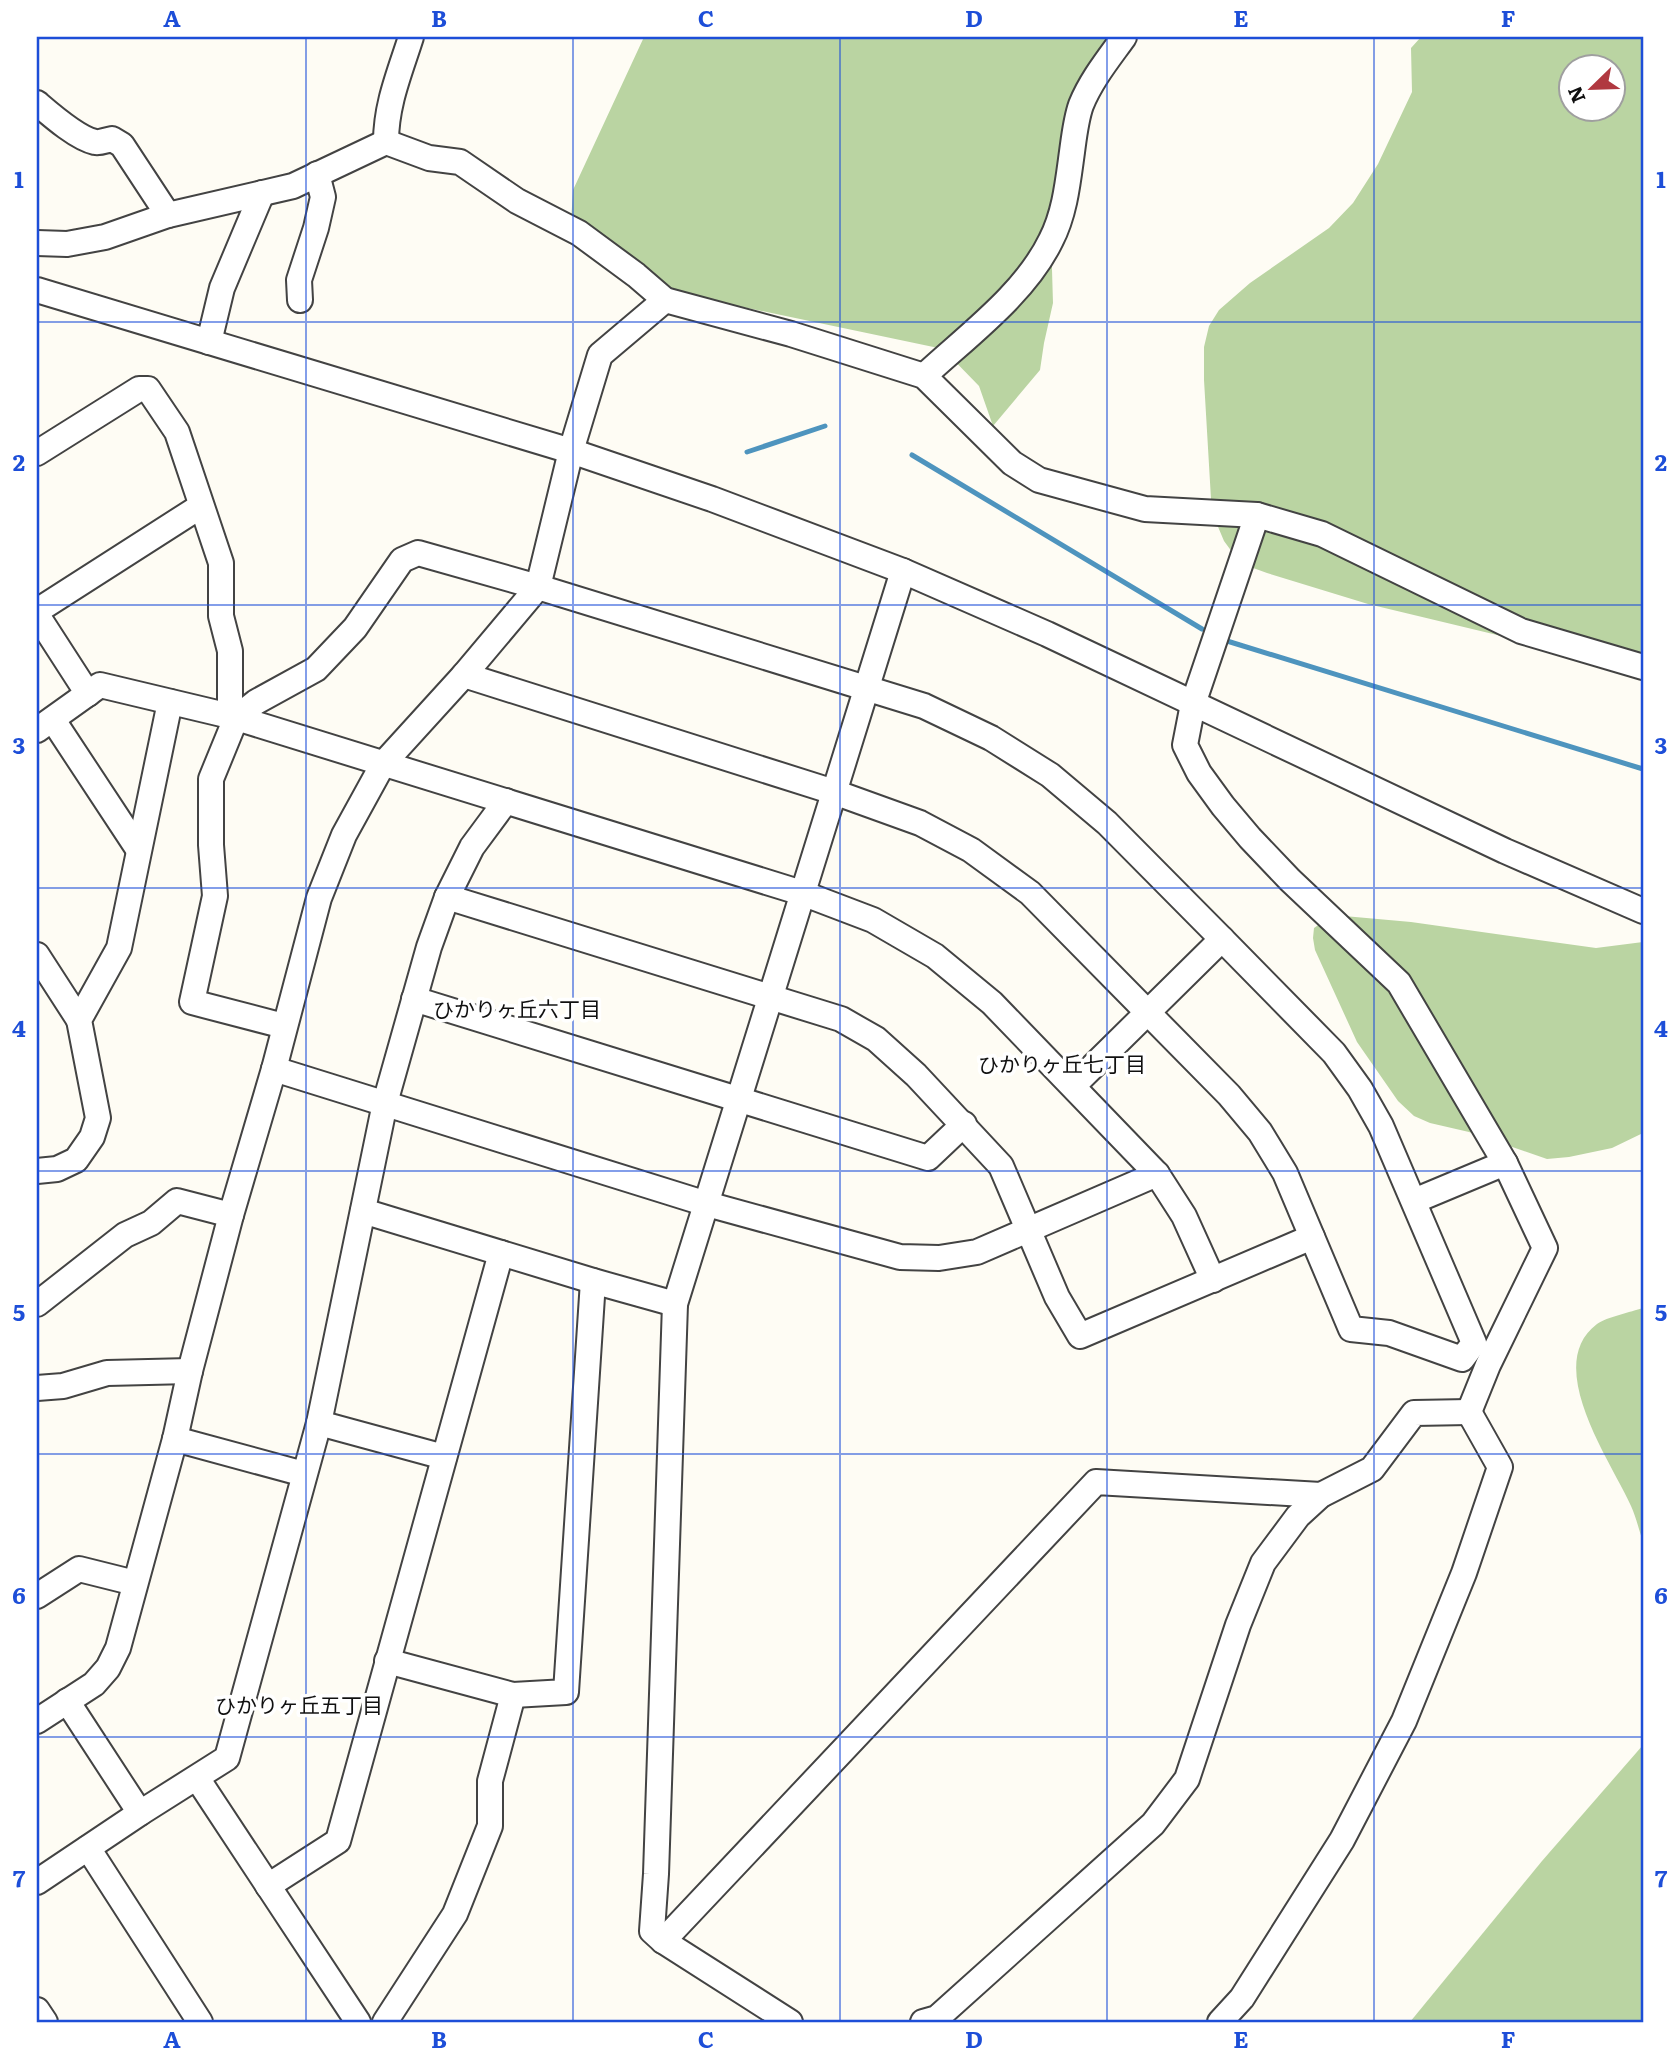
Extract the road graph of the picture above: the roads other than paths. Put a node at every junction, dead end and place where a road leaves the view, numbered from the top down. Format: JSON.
{"nodes":[{"id":1,"x":411,"y":37,"type":"edge"},
{"id":2,"x":1124,"y":37,"type":"edge"},
{"id":3,"x":37,"y":103,"type":"edge"},
{"id":4,"x":386,"y":142,"type":"junction"},
{"id":5,"x":317,"y":174,"type":"junction"},
{"id":6,"x":261,"y":193,"type":"junction"},
{"id":7,"x":168,"y":215,"type":"junction"},
{"id":8,"x":37,"y":243,"type":"edge"},
{"id":9,"x":37,"y":290,"type":"edge"},
{"id":10,"x":300,"y":300,"type":"dead end"},
{"id":11,"x":665,"y":300,"type":"junction"},
{"id":12,"x":209,"y":342,"type":"junction"},
{"id":13,"x":923,"y":376,"type":"junction"},
{"id":14,"x":571,"y":451,"type":"junction"},
{"id":15,"x":37,"y":453,"type":"edge"},
{"id":16,"x":201,"y":506,"type":"junction"},
{"id":17,"x":1257,"y":515,"type":"junction"},
{"id":18,"x":903,"y":571,"type":"junction"},
{"id":19,"x":538,"y":587,"type":"junction"},
{"id":20,"x":37,"y":613,"type":"edge"},
{"id":21,"x":1643,"y":667,"type":"edge"},
{"id":22,"x":464,"y":675,"type":"junction"},
{"id":23,"x":865,"y":689,"type":"junction"},
{"id":24,"x":88,"y":694,"type":"junction"},
{"id":25,"x":170,"y":702,"type":"junction"},
{"id":26,"x":1194,"y":704,"type":"junction"},
{"id":27,"x":233,"y":717,"type":"junction"},
{"id":28,"x":45,"y":725,"type":"edge"},
{"id":29,"x":383,"y":764,"type":"junction"},
{"id":30,"x":834,"y":792,"type":"junction"},
{"id":31,"x":506,"y":801,"type":"junction"},
{"id":32,"x":138,"y":849,"type":"junction"},
{"id":33,"x":802,"y":893,"type":"junction"},
{"id":34,"x":447,"y":897,"type":"junction"},
{"id":35,"x":1643,"y":911,"type":"edge"},
{"id":36,"x":1222,"y":939,"type":"junction"},
{"id":37,"x":37,"y":955,"type":"edge"},
{"id":38,"x":769,"y":997,"type":"junction"},
{"id":39,"x":414,"y":999,"type":"junction"},
{"id":40,"x":1147,"y":1012,"type":"junction"},
{"id":41,"x":79,"y":1020,"type":"junction"},
{"id":42,"x":284,"y":1026,"type":"junction"},
{"id":43,"x":274,"y":1069,"type":"junction"},
{"id":44,"x":1073,"y":1086,"type":"junction"},
{"id":45,"x":739,"y":1101,"type":"junction"},
{"id":46,"x":385,"y":1103,"type":"junction"},
{"id":47,"x":964,"y":1124,"type":"junction"},
{"id":48,"x":1505,"y":1163,"type":"junction"},
{"id":49,"x":37,"y":1171,"type":"edge"},
{"id":50,"x":1157,"y":1174,"type":"junction"},
{"id":51,"x":1414,"y":1201,"type":"junction"},
{"id":52,"x":707,"y":1203,"type":"junction"},
{"id":53,"x":363,"y":1211,"type":"junction"},
{"id":54,"x":231,"y":1216,"type":"junction"},
{"id":55,"x":1029,"y":1231,"type":"junction"},
{"id":56,"x":1312,"y":1237,"type":"junction"},
{"id":57,"x":501,"y":1252,"type":"junction"},
{"id":58,"x":1213,"y":1280,"type":"junction"},
{"id":59,"x":593,"y":1281,"type":"junction"},
{"id":60,"x":37,"y":1304,"type":"edge"},
{"id":61,"x":675,"y":1304,"type":"junction"},
{"id":62,"x":190,"y":1371,"type":"junction"},
{"id":63,"x":37,"y":1388,"type":"edge"},
{"id":64,"x":1469,"y":1412,"type":"junction"},
{"id":65,"x":319,"y":1423,"type":"junction"},
{"id":66,"x":175,"y":1439,"type":"junction"},
{"id":67,"x":444,"y":1457,"type":"junction"},
{"id":68,"x":304,"y":1474,"type":"junction"},
{"id":69,"x":1321,"y":1495,"type":"junction"},
{"id":70,"x":135,"y":1583,"type":"junction"},
{"id":71,"x":37,"y":1596,"type":"edge"},
{"id":72,"x":387,"y":1661,"type":"junction"},
{"id":73,"x":513,"y":1695,"type":"junction"},
{"id":74,"x":67,"y":1701,"type":"junction"},
{"id":75,"x":37,"y":1721,"type":"edge"},
{"id":76,"x":197,"y":1778,"type":"junction"},
{"id":77,"x":140,"y":1813,"type":"junction"},
{"id":78,"x":88,"y":1848,"type":"junction"},
{"id":79,"x":37,"y":1882,"type":"edge"},
{"id":80,"x":268,"y":1886,"type":"junction"},
{"id":81,"x":663,"y":1941,"type":"junction"},
{"id":82,"x":37,"y":2010,"type":"edge"},
{"id":83,"x":934,"y":2021,"type":"edge"},
{"id":84,"x":44,"y":2022,"type":"edge"},
{"id":85,"x":200,"y":2022,"type":"edge"},
{"id":86,"x":358,"y":2022,"type":"edge"},
{"id":87,"x":385,"y":2022,"type":"edge"},
{"id":88,"x":790,"y":2022,"type":"edge"},
{"id":89,"x":1220,"y":2022,"type":"edge"}],
"edges":[{"from":1,"to":4,"type":"street"},
{"from":2,"to":13,"type":"street"},
{"from":3,"to":7,"type":"street"},
{"from":4,"to":5,"type":"street"},
{"from":4,"to":11,"type":"street"},
{"from":5,"to":6,"type":"street"},
{"from":5,"to":10,"type":"street"},
{"from":6,"to":7,"type":"street"},
{"from":6,"to":12,"type":"street"},
{"from":7,"to":8,"type":"street"},
{"from":9,"to":12,"type":"street"},
{"from":11,"to":13,"type":"street"},
{"from":11,"to":14,"type":"street"},
{"from":12,"to":14,"type":"street"},
{"from":13,"to":17,"type":"street"},
{"from":14,"to":18,"type":"street"},
{"from":14,"to":19,"type":"street"},
{"from":15,"to":16,"type":"street"},
{"from":16,"to":20,"type":"street"},
{"from":16,"to":27,"type":"street"},
{"from":17,"to":21,"type":"street"},
{"from":17,"to":26,"type":"street"},
{"from":18,"to":23,"type":"street"},
{"from":18,"to":26,"type":"street"},
{"from":19,"to":22,"type":"street"},
{"from":19,"to":23,"type":"street"},
{"from":19,"to":27,"type":"street"},
{"from":20,"to":24,"type":"street"},
{"from":22,"to":29,"type":"street"},
{"from":22,"to":30,"type":"street"},
{"from":23,"to":30,"type":"street"},
{"from":23,"to":36,"type":"street"},
{"from":24,"to":25,"type":"street"},
{"from":24,"to":28,"type":"street"},
{"from":25,"to":27,"type":"street"},
{"from":25,"to":32,"type":"street"},
{"from":26,"to":35,"type":"street"},
{"from":26,"to":48,"type":"street"},
{"from":27,"to":29,"type":"street"},
{"from":27,"to":42,"type":"street"},
{"from":28,"to":32,"type":"street"},
{"from":29,"to":31,"type":"street"},
{"from":29,"to":42,"type":"street"},
{"from":30,"to":33,"type":"street"},
{"from":30,"to":40,"type":"street"},
{"from":31,"to":33,"type":"street"},
{"from":31,"to":34,"type":"street"},
{"from":32,"to":41,"type":"street"},
{"from":33,"to":38,"type":"street"},
{"from":33,"to":44,"type":"street"},
{"from":34,"to":38,"type":"street"},
{"from":34,"to":39,"type":"street"},
{"from":36,"to":40,"type":"street"},
{"from":36,"to":51,"type":"street"},
{"from":37,"to":41,"type":"street"},
{"from":38,"to":45,"type":"street"},
{"from":38,"to":47,"type":"street"},
{"from":39,"to":45,"type":"street"},
{"from":39,"to":46,"type":"street"},
{"from":40,"to":44,"type":"street"},
{"from":40,"to":56,"type":"street"},
{"from":41,"to":49,"type":"street"},
{"from":42,"to":43,"type":"street"},
{"from":43,"to":46,"type":"street"},
{"from":43,"to":54,"type":"street"},
{"from":44,"to":50,"type":"street"},
{"from":45,"to":47,"type":"street"},
{"from":45,"to":52,"type":"street"},
{"from":46,"to":52,"type":"street"},
{"from":46,"to":53,"type":"street"},
{"from":47,"to":55,"type":"street"},
{"from":48,"to":51,"type":"street"},
{"from":48,"to":64,"type":"street"},
{"from":50,"to":55,"type":"street"},
{"from":50,"to":58,"type":"street"},
{"from":51,"to":56,"type":"street"},
{"from":52,"to":55,"type":"street"},
{"from":52,"to":61,"type":"street"},
{"from":53,"to":57,"type":"street"},
{"from":53,"to":65,"type":"street"},
{"from":54,"to":60,"type":"street"},
{"from":54,"to":62,"type":"street"},
{"from":55,"to":58,"type":"street"},
{"from":56,"to":58,"type":"street"},
{"from":57,"to":59,"type":"street"},
{"from":57,"to":67,"type":"street"},
{"from":59,"to":61,"type":"street"},
{"from":59,"to":73,"type":"street"},
{"from":61,"to":81,"type":"street"},
{"from":62,"to":63,"type":"street"},
{"from":62,"to":66,"type":"street"},
{"from":64,"to":69,"type":"street"},
{"from":64,"to":89,"type":"street"},
{"from":65,"to":67,"type":"street"},
{"from":65,"to":68,"type":"street"},
{"from":66,"to":68,"type":"street"},
{"from":66,"to":70,"type":"street"},
{"from":67,"to":72,"type":"street"},
{"from":68,"to":76,"type":"street"},
{"from":69,"to":81,"type":"street"},
{"from":69,"to":83,"type":"street"},
{"from":70,"to":71,"type":"street"},
{"from":70,"to":74,"type":"street"},
{"from":72,"to":73,"type":"street"},
{"from":72,"to":80,"type":"street"},
{"from":73,"to":87,"type":"street"},
{"from":74,"to":75,"type":"street"},
{"from":74,"to":77,"type":"street"},
{"from":76,"to":77,"type":"street"},
{"from":76,"to":80,"type":"street"},
{"from":77,"to":78,"type":"street"},
{"from":78,"to":79,"type":"street"},
{"from":78,"to":85,"type":"street"},
{"from":80,"to":86,"type":"street"},
{"from":81,"to":88,"type":"street"},
{"from":82,"to":84,"type":"street"}]}
